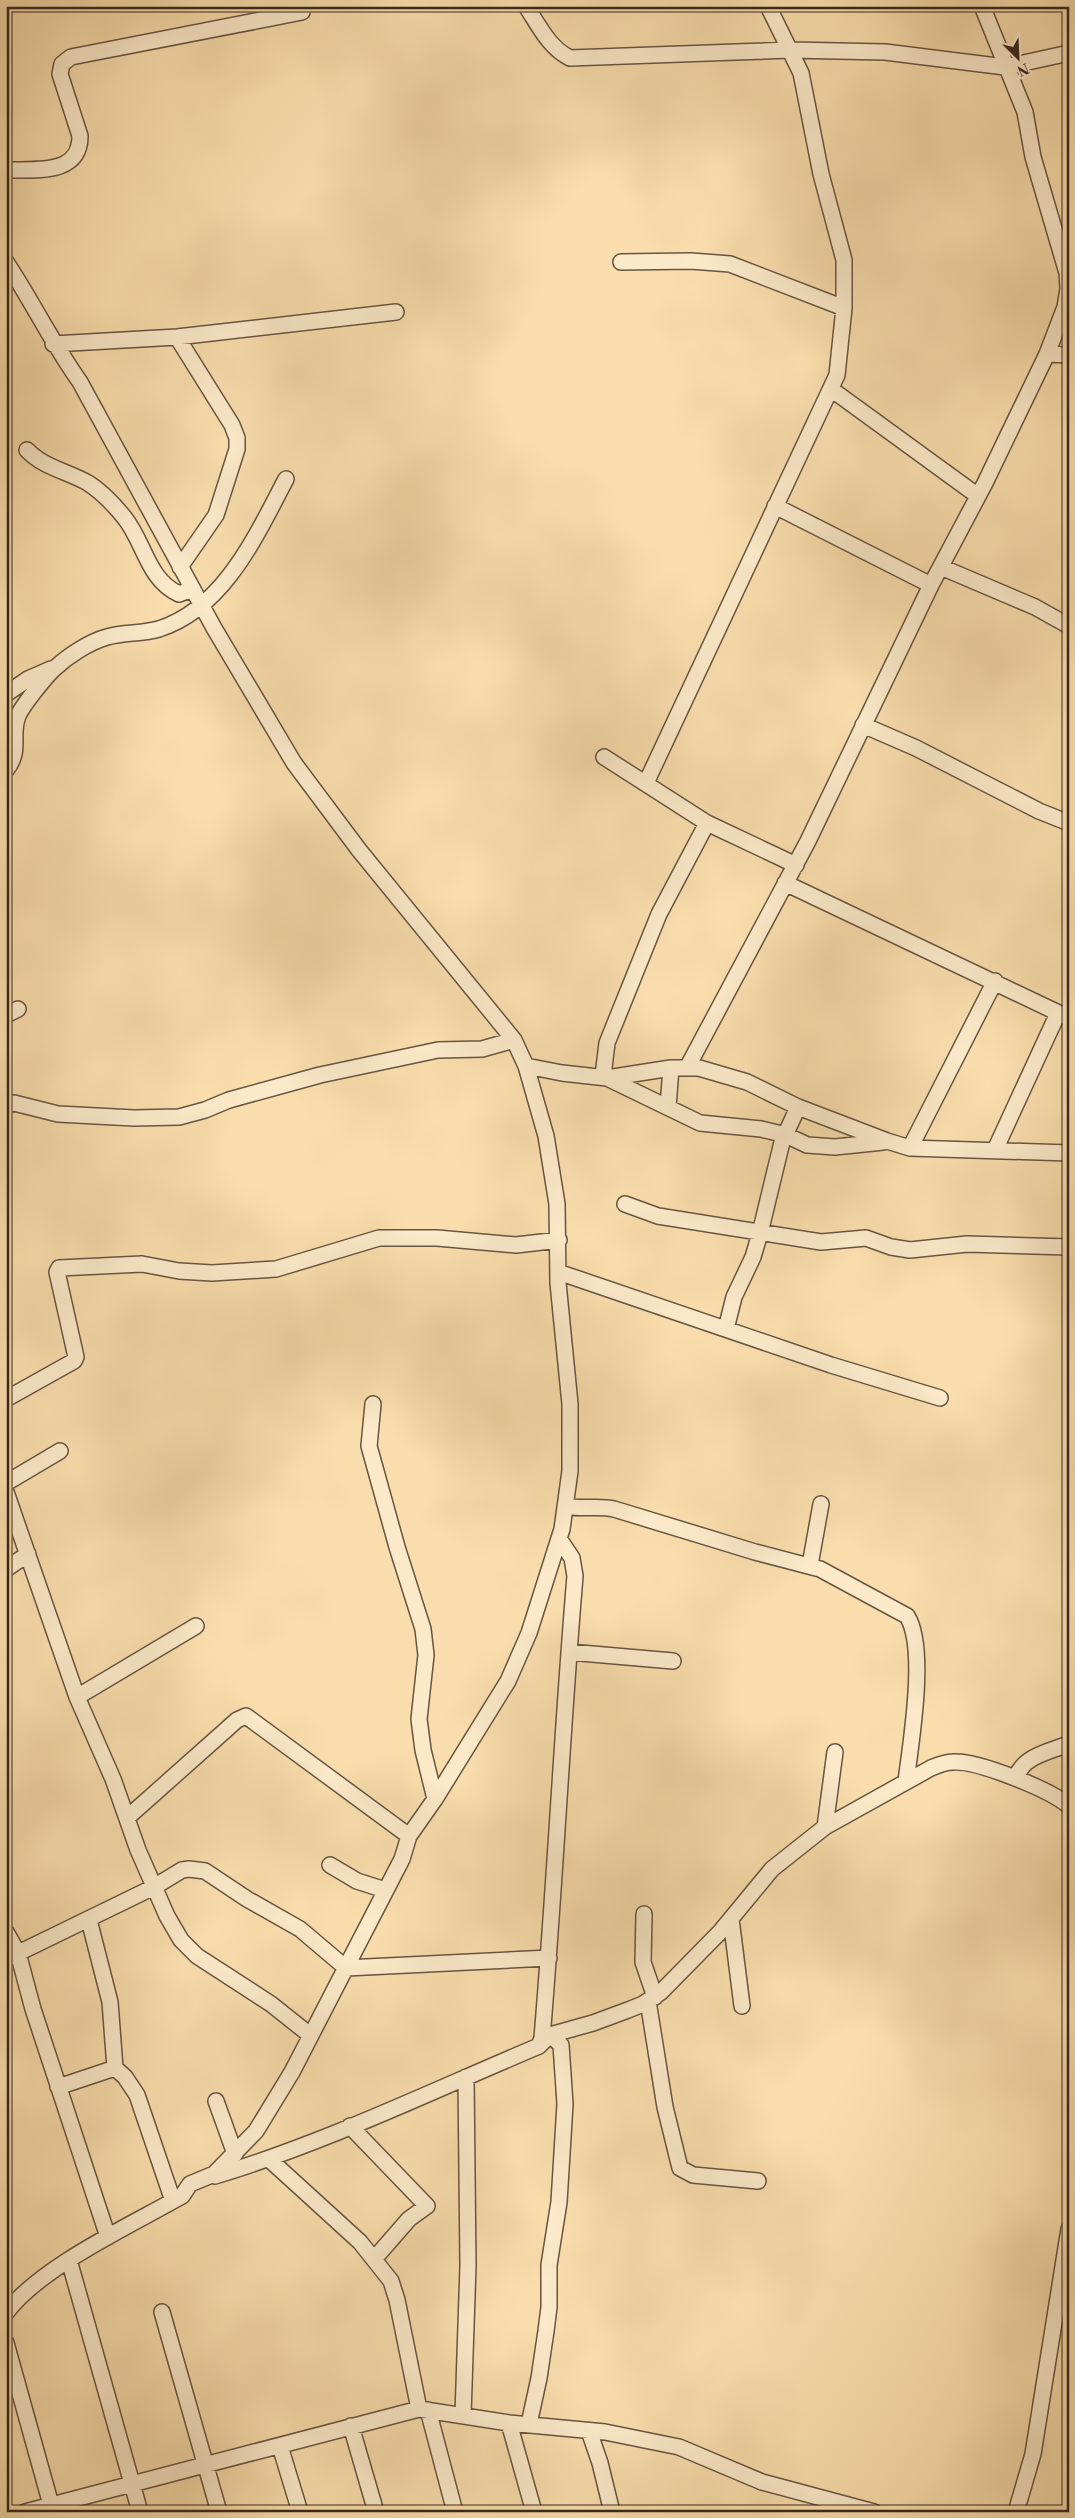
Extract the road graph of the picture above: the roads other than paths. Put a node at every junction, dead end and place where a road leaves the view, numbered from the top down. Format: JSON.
{"nodes":[{"id":1,"x":526,"y":6,"type":"edge"},
{"id":2,"x":768,"y":6,"type":"edge"},
{"id":3,"x":982,"y":6,"type":"edge"},
{"id":4,"x":302,"y":12,"type":"dead end"},
{"id":5,"x":790,"y":50,"type":"junction"},
{"id":6,"x":1069,"y":53,"type":"edge"},
{"id":7,"x":1005,"y":67,"type":"junction"},
{"id":8,"x":6,"y":170,"type":"edge"},
{"id":9,"x":6,"y":262,"type":"edge"},
{"id":10,"x":621,"y":262,"type":"dead end"},
{"id":11,"x":844,"y":308,"type":"junction"},
{"id":12,"x":396,"y":312,"type":"dead end"},
{"id":13,"x":177,"y":337,"type":"junction"},
{"id":14,"x":53,"y":344,"type":"junction"},
{"id":15,"x":1047,"y":354,"type":"junction"},
{"id":16,"x":1069,"y":354,"type":"edge"},
{"id":17,"x":831,"y":389,"type":"junction"},
{"id":18,"x":27,"y":450,"type":"dead end"},
{"id":19,"x":286,"y":479,"type":"dead end"},
{"id":20,"x":978,"y":496,"type":"junction"},
{"id":21,"x":775,"y":506,"type":"junction"},
{"id":22,"x":180,"y":567,"type":"junction"},
{"id":23,"x":941,"y":567,"type":"junction"},
{"id":24,"x":931,"y":585,"type":"junction"},
{"id":25,"x":192,"y":589,"type":"junction"},
{"id":26,"x":201,"y":604,"type":"junction"},
{"id":27,"x":1069,"y":626,"type":"edge"},
{"id":28,"x":55,"y":668,"type":"junction"},
{"id":29,"x":6,"y":694,"type":"edge"},
{"id":30,"x":863,"y":726,"type":"junction"},
{"id":31,"x":604,"y":757,"type":"dead end"},
{"id":32,"x":6,"y":770,"type":"edge"},
{"id":33,"x":646,"y":784,"type":"junction"},
{"id":34,"x":707,"y":823,"type":"junction"},
{"id":35,"x":1069,"y":823,"type":"edge"},
{"id":36,"x":796,"y":865,"type":"junction"},
{"id":37,"x":786,"y":883,"type":"junction"},
{"id":38,"x":995,"y":981,"type":"junction"},
{"id":39,"x":1064,"y":1015,"type":"edge"},
{"id":40,"x":514,"y":1040,"type":"junction"},
{"id":41,"x":526,"y":1066,"type":"junction"},
{"id":42,"x":671,"y":1068,"type":"junction"},
{"id":43,"x":686,"y":1068,"type":"junction"},
{"id":44,"x":605,"y":1077,"type":"junction"},
{"id":45,"x":6,"y":1105,"type":"edge"},
{"id":46,"x":668,"y":1107,"type":"junction"},
{"id":47,"x":798,"y":1107,"type":"junction"},
{"id":48,"x":786,"y":1135,"type":"junction"},
{"id":49,"x":887,"y":1141,"type":"junction"},
{"id":50,"x":910,"y":1148,"type":"junction"},
{"id":51,"x":996,"y":1150,"type":"junction"},
{"id":52,"x":1069,"y":1153,"type":"edge"},
{"id":53,"x":625,"y":1204,"type":"dead end"},
{"id":54,"x":760,"y":1233,"type":"junction"},
{"id":55,"x":559,"y":1240,"type":"junction"},
{"id":56,"x":1069,"y":1247,"type":"edge"},
{"id":57,"x":558,"y":1272,"type":"junction"},
{"id":58,"x":726,"y":1329,"type":"junction"},
{"id":59,"x":940,"y":1398,"type":"dead end"},
{"id":60,"x":6,"y":1399,"type":"edge"},
{"id":61,"x":373,"y":1404,"type":"dead end"},
{"id":62,"x":60,"y":1451,"type":"dead end"},
{"id":63,"x":6,"y":1483,"type":"edge"},
{"id":64,"x":6,"y":1492,"type":"edge"},
{"id":65,"x":821,"y":1504,"type":"dead end"},
{"id":66,"x":566,"y":1506,"type":"junction"},
{"id":67,"x":560,"y":1540,"type":"junction"},
{"id":68,"x":28,"y":1554,"type":"junction"},
{"id":69,"x":810,"y":1565,"type":"junction"},
{"id":70,"x":6,"y":1569,"type":"edge"},
{"id":71,"x":196,"y":1626,"type":"dead end"},
{"id":72,"x":569,"y":1652,"type":"junction"},
{"id":73,"x":672,"y":1661,"type":"dead end"},
{"id":74,"x":77,"y":1697,"type":"junction"},
{"id":75,"x":1069,"y":1744,"type":"edge"},
{"id":76,"x":836,"y":1752,"type":"dead end"},
{"id":77,"x":1013,"y":1777,"type":"junction"},
{"id":78,"x":906,"y":1781,"type":"junction"},
{"id":79,"x":435,"y":1799,"type":"junction"},
{"id":80,"x":1069,"y":1806,"type":"edge"},
{"id":81,"x":128,"y":1817,"type":"junction"},
{"id":82,"x":825,"y":1827,"type":"junction"},
{"id":83,"x":409,"y":1836,"type":"junction"},
{"id":84,"x":330,"y":1865,"type":"dead end"},
{"id":85,"x":154,"y":1887,"type":"junction"},
{"id":86,"x":386,"y":1890,"type":"junction"},
{"id":87,"x":644,"y":1914,"type":"dead end"},
{"id":88,"x":731,"y":1919,"type":"junction"},
{"id":89,"x":89,"y":1920,"type":"junction"},
{"id":90,"x":6,"y":1932,"type":"edge"},
{"id":91,"x":12,"y":1956,"type":"edge"},
{"id":92,"x":549,"y":1958,"type":"junction"},
{"id":93,"x":346,"y":1968,"type":"junction"},
{"id":94,"x":651,"y":1999,"type":"junction"},
{"id":95,"x":742,"y":2006,"type":"dead end"},
{"id":96,"x":310,"y":2034,"type":"junction"},
{"id":97,"x":544,"y":2040,"type":"junction"},
{"id":98,"x":115,"y":2068,"type":"junction"},
{"id":99,"x":466,"y":2077,"type":"junction"},
{"id":100,"x":58,"y":2087,"type":"junction"},
{"id":101,"x":216,"y":2101,"type":"dead end"},
{"id":102,"x":350,"y":2126,"type":"junction"},
{"id":103,"x":236,"y":2154,"type":"junction"},
{"id":104,"x":270,"y":2160,"type":"junction"},
{"id":105,"x":758,"y":2181,"type":"dead end"},
{"id":106,"x":190,"y":2184,"type":"junction"},
{"id":107,"x":173,"y":2201,"type":"junction"},
{"id":108,"x":1069,"y":2229,"type":"edge"},
{"id":109,"x":108,"y":2237,"type":"junction"},
{"id":110,"x":374,"y":2258,"type":"junction"},
{"id":111,"x":69,"y":2260,"type":"junction"},
{"id":112,"x":1064,"y":2286,"type":"edge"},
{"id":113,"x":8,"y":2304,"type":"edge"},
{"id":114,"x":162,"y":2312,"type":"dead end"},
{"id":115,"x":6,"y":2343,"type":"edge"},
{"id":116,"x":424,"y":2410,"type":"junction"},
{"id":117,"x":463,"y":2415,"type":"junction"},
{"id":118,"x":510,"y":2423,"type":"junction"},
{"id":119,"x":529,"y":2424,"type":"junction"},
{"id":120,"x":351,"y":2426,"type":"junction"},
{"id":121,"x":589,"y":2431,"type":"junction"},
{"id":122,"x":280,"y":2446,"type":"junction"},
{"id":123,"x":206,"y":2466,"type":"junction"},
{"id":124,"x":131,"y":2485,"type":"junction"},
{"id":125,"x":52,"y":2509,"type":"edge"},
{"id":126,"x":25,"y":2512,"type":"edge"},
{"id":127,"x":140,"y":2512,"type":"edge"},
{"id":128,"x":219,"y":2512,"type":"edge"},
{"id":129,"x":300,"y":2512,"type":"edge"},
{"id":130,"x":376,"y":2512,"type":"edge"},
{"id":131,"x":455,"y":2512,"type":"edge"},
{"id":132,"x":534,"y":2512,"type":"edge"},
{"id":133,"x":612,"y":2512,"type":"edge"},
{"id":134,"x":874,"y":2512,"type":"edge"},
{"id":135,"x":1016,"y":2512,"type":"edge"}],
"edges":[{"from":1,"to":5,"type":"street"},
{"from":2,"to":5,"type":"street"},
{"from":3,"to":7,"type":"street"},
{"from":4,"to":8,"type":"street"},
{"from":5,"to":7,"type":"street"},
{"from":5,"to":11,"type":"street"},
{"from":6,"to":7,"type":"street"},
{"from":7,"to":15,"type":"street"},
{"from":9,"to":14,"type":"street"},
{"from":10,"to":11,"type":"street"},
{"from":11,"to":17,"type":"street"},
{"from":12,"to":13,"type":"street"},
{"from":13,"to":14,"type":"street"},
{"from":13,"to":22,"type":"street"},
{"from":14,"to":22,"type":"street"},
{"from":15,"to":16,"type":"street"},
{"from":15,"to":20,"type":"street"},
{"from":17,"to":20,"type":"street"},
{"from":17,"to":21,"type":"street"},
{"from":18,"to":25,"type":"street"},
{"from":19,"to":26,"type":"street"},
{"from":20,"to":23,"type":"street"},
{"from":21,"to":24,"type":"street"},
{"from":21,"to":33,"type":"street"},
{"from":22,"to":25,"type":"street"},
{"from":23,"to":24,"type":"street"},
{"from":23,"to":27,"type":"street"},
{"from":24,"to":30,"type":"street"},
{"from":25,"to":26,"type":"street"},
{"from":26,"to":28,"type":"street"},
{"from":26,"to":40,"type":"street"},
{"from":28,"to":29,"type":"street"},
{"from":28,"to":32,"type":"street"},
{"from":30,"to":35,"type":"street"},
{"from":30,"to":36,"type":"street"},
{"from":31,"to":33,"type":"street"},
{"from":33,"to":34,"type":"street"},
{"from":34,"to":36,"type":"street"},
{"from":34,"to":44,"type":"street"},
{"from":36,"to":37,"type":"street"},
{"from":37,"to":38,"type":"street"},
{"from":37,"to":43,"type":"street"},
{"from":38,"to":39,"type":"street"},
{"from":38,"to":50,"type":"street"},
{"from":39,"to":51,"type":"street"},
{"from":40,"to":41,"type":"street"},
{"from":40,"to":45,"type":"street"},
{"from":41,"to":44,"type":"street"},
{"from":41,"to":55,"type":"street"},
{"from":42,"to":43,"type":"street"},
{"from":42,"to":44,"type":"street"},
{"from":42,"to":46,"type":"street"},
{"from":43,"to":47,"type":"street"},
{"from":44,"to":46,"type":"street"},
{"from":46,"to":48,"type":"street"},
{"from":47,"to":48,"type":"street"},
{"from":47,"to":49,"type":"street"},
{"from":48,"to":49,"type":"street"},
{"from":48,"to":54,"type":"street"},
{"from":49,"to":50,"type":"street"},
{"from":50,"to":51,"type":"street"},
{"from":51,"to":52,"type":"street"},
{"from":53,"to":54,"type":"street"},
{"from":54,"to":56,"type":"street"},
{"from":54,"to":58,"type":"street"},
{"from":55,"to":57,"type":"street"},
{"from":55,"to":60,"type":"street"},
{"from":57,"to":58,"type":"street"},
{"from":57,"to":66,"type":"street"},
{"from":58,"to":59,"type":"street"},
{"from":61,"to":79,"type":"street"},
{"from":62,"to":63,"type":"street"},
{"from":64,"to":68,"type":"street"},
{"from":65,"to":69,"type":"street"},
{"from":66,"to":67,"type":"street"},
{"from":66,"to":69,"type":"street"},
{"from":67,"to":72,"type":"street"},
{"from":67,"to":79,"type":"street"},
{"from":68,"to":70,"type":"street"},
{"from":68,"to":74,"type":"street"},
{"from":69,"to":78,"type":"street"},
{"from":71,"to":74,"type":"street"},
{"from":72,"to":73,"type":"street"},
{"from":72,"to":92,"type":"street"},
{"from":74,"to":81,"type":"street"},
{"from":75,"to":77,"type":"street"},
{"from":76,"to":82,"type":"street"},
{"from":77,"to":78,"type":"street"},
{"from":77,"to":80,"type":"street"},
{"from":78,"to":82,"type":"street"},
{"from":79,"to":83,"type":"street"},
{"from":81,"to":83,"type":"street"},
{"from":81,"to":85,"type":"street"},
{"from":82,"to":88,"type":"street"},
{"from":83,"to":86,"type":"street"},
{"from":84,"to":86,"type":"street"},
{"from":85,"to":89,"type":"street"},
{"from":85,"to":93,"type":"street"},
{"from":85,"to":96,"type":"street"},
{"from":86,"to":93,"type":"street"},
{"from":87,"to":94,"type":"street"},
{"from":88,"to":94,"type":"street"},
{"from":88,"to":95,"type":"street"},
{"from":89,"to":91,"type":"street"},
{"from":89,"to":98,"type":"street"},
{"from":90,"to":91,"type":"street"},
{"from":91,"to":100,"type":"street"},
{"from":92,"to":93,"type":"street"},
{"from":92,"to":97,"type":"street"},
{"from":93,"to":96,"type":"street"},
{"from":94,"to":97,"type":"street"},
{"from":94,"to":105,"type":"street"},
{"from":96,"to":103,"type":"street"},
{"from":97,"to":99,"type":"street"},
{"from":97,"to":119,"type":"street"},
{"from":98,"to":100,"type":"street"},
{"from":98,"to":107,"type":"street"},
{"from":99,"to":102,"type":"street"},
{"from":99,"to":117,"type":"street"},
{"from":100,"to":109,"type":"street"},
{"from":101,"to":103,"type":"street"},
{"from":102,"to":104,"type":"street"},
{"from":102,"to":110,"type":"street"},
{"from":103,"to":106,"type":"street"},
{"from":104,"to":106,"type":"street"},
{"from":104,"to":110,"type":"street"},
{"from":106,"to":107,"type":"street"},
{"from":107,"to":109,"type":"street"},
{"from":108,"to":112,"type":"street"},
{"from":109,"to":111,"type":"street"},
{"from":110,"to":116,"type":"street"},
{"from":111,"to":113,"type":"street"},
{"from":111,"to":124,"type":"street"},
{"from":112,"to":135,"type":"street"},
{"from":114,"to":123,"type":"street"},
{"from":115,"to":125,"type":"street"},
{"from":116,"to":117,"type":"street"},
{"from":116,"to":120,"type":"street"},
{"from":116,"to":131,"type":"street"},
{"from":117,"to":118,"type":"street"},
{"from":118,"to":119,"type":"street"},
{"from":118,"to":132,"type":"street"},
{"from":119,"to":121,"type":"street"},
{"from":120,"to":122,"type":"street"},
{"from":120,"to":130,"type":"street"},
{"from":121,"to":133,"type":"street"},
{"from":121,"to":134,"type":"street"},
{"from":122,"to":123,"type":"street"},
{"from":122,"to":129,"type":"street"},
{"from":123,"to":124,"type":"street"},
{"from":123,"to":128,"type":"street"},
{"from":124,"to":125,"type":"street"},
{"from":124,"to":127,"type":"street"},
{"from":125,"to":126,"type":"street"}]}
